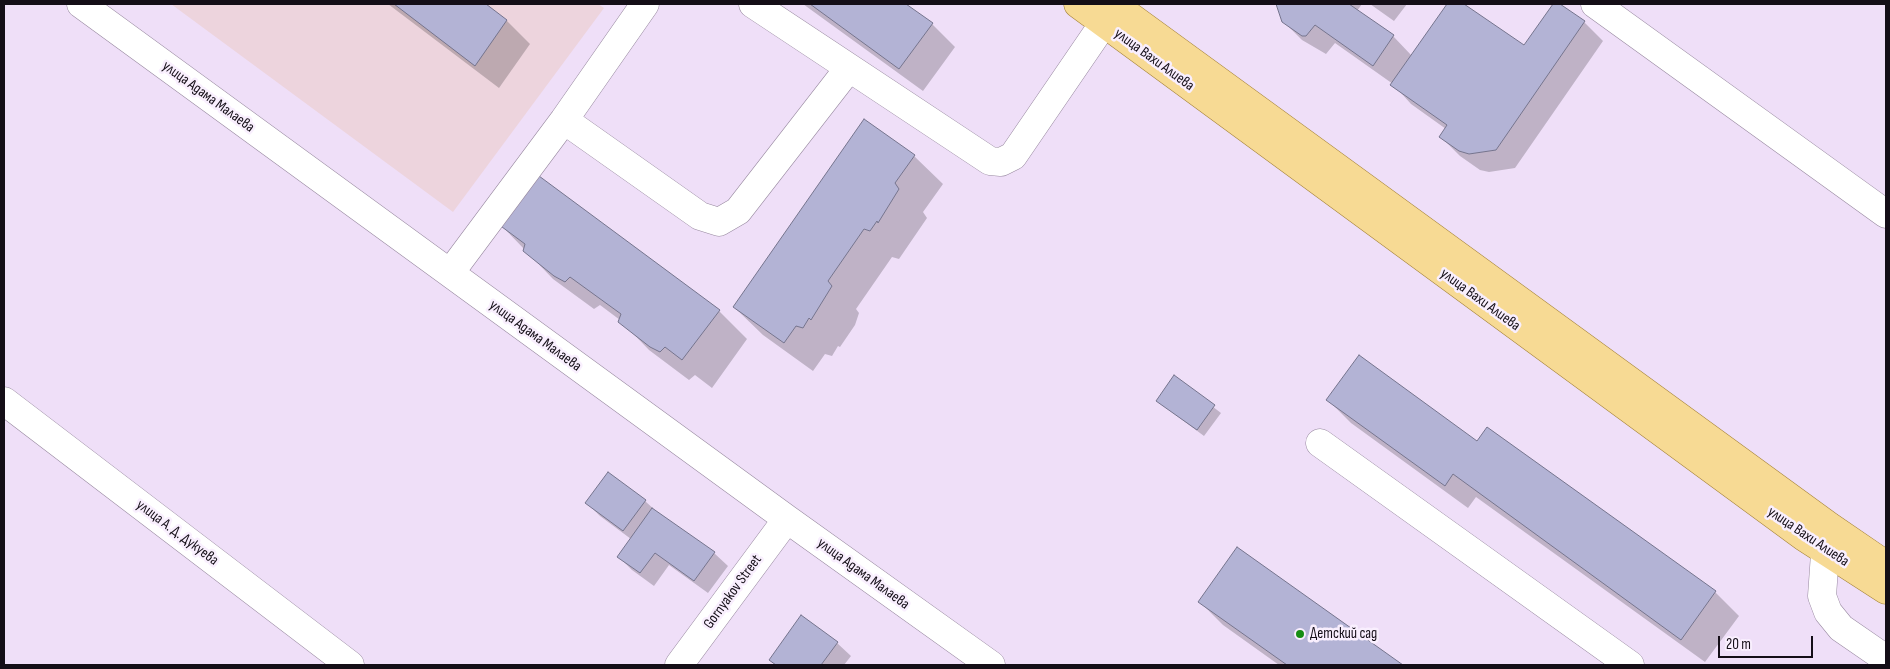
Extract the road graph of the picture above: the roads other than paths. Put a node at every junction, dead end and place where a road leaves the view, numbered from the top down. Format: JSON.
{"nodes":[{"id":1,"x":81,"y":4,"type":"edge"},
{"id":2,"x":645,"y":4,"type":"edge"},
{"id":3,"x":752,"y":4,"type":"edge"},
{"id":4,"x":1078,"y":4,"type":"edge"},
{"id":5,"x":1595,"y":4,"type":"edge"},
{"id":6,"x":1108,"y":13,"type":"edge"},
{"id":7,"x":849,"y":68,"type":"junction"},
{"id":8,"x":564,"y":120,"type":"junction"},
{"id":9,"x":1886,"y":214,"type":"edge"},
{"id":10,"x":450,"y":273,"type":"junction"},
{"id":11,"x":4,"y":401,"type":"edge"},
{"id":12,"x":1320,"y":443,"type":"dead end"},
{"id":13,"x":787,"y":519,"type":"junction"},
{"id":14,"x":1825,"y":554,"type":"dead end"},
{"id":15,"x":1886,"y":565,"type":"edge"},
{"id":16,"x":1886,"y":590,"type":"edge"},
{"id":17,"x":1886,"y":659,"type":"edge"},
{"id":18,"x":350,"y":665,"type":"edge"},
{"id":19,"x":679,"y":665,"type":"edge"},
{"id":20,"x":991,"y":665,"type":"edge"},
{"id":21,"x":1630,"y":665,"type":"edge"}],
"edges":[{"from":1,"to":10,"type":"street","name":"улица Адама Малаева"},
{"from":2,"to":8,"type":"street"},
{"from":3,"to":7,"type":"street"},
{"from":4,"to":6,"type":"main road","name":"улица Вахи Алиева"},
{"from":5,"to":9,"type":"street"},
{"from":6,"to":7,"type":"street"},
{"from":6,"to":15,"type":"main road","name":"улица Вахи Алиева"},
{"from":6,"to":16,"type":"main road","name":"улица Вахи Алиева"},
{"from":7,"to":8,"type":"street"},
{"from":8,"to":10,"type":"street"},
{"from":10,"to":13,"type":"street","name":"улица Адама Малаева"},
{"from":11,"to":18,"type":"street","name":"улица А. Д. Дукуева"},
{"from":12,"to":21,"type":"street"},
{"from":13,"to":19,"type":"street","name":"Gornyakov Street"},
{"from":13,"to":20,"type":"street","name":"улица Адама Малаева"},
{"from":14,"to":17,"type":"street"}]}
